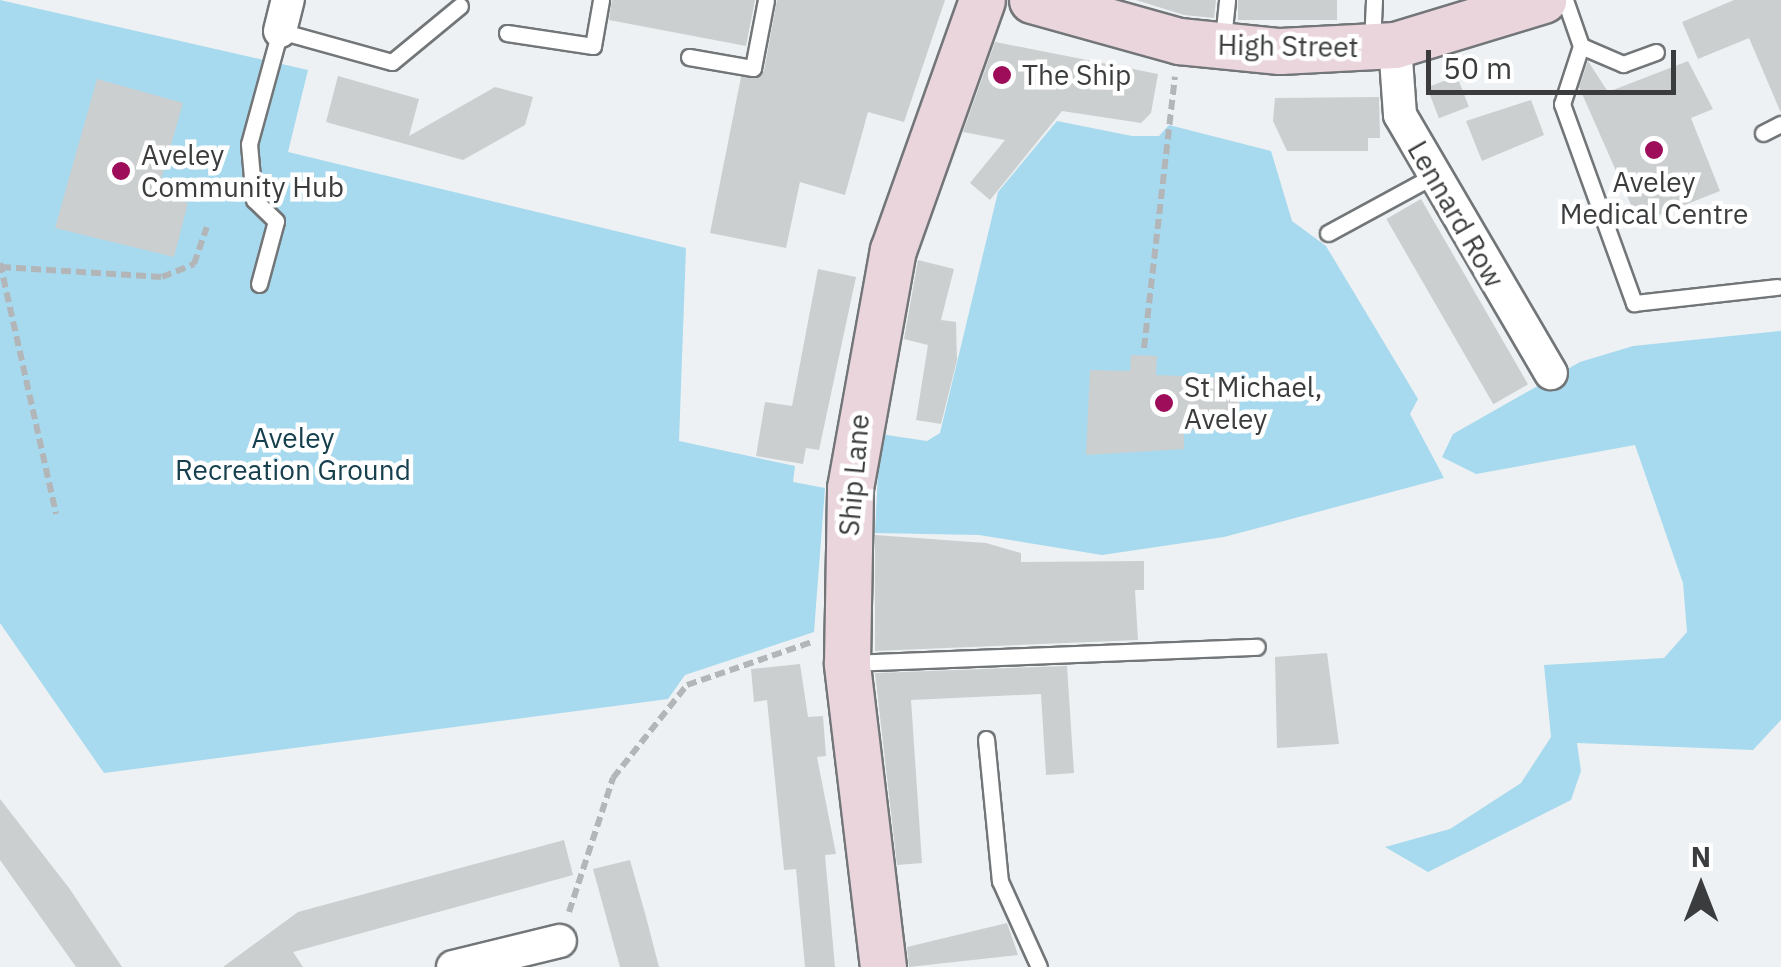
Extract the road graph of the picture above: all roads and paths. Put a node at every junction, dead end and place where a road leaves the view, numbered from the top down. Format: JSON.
{"nodes":[{"id":1,"x":601,"y":0,"type":"edge"},
{"id":2,"x":766,"y":0,"type":"edge"},
{"id":3,"x":982,"y":0,"type":"edge"},
{"id":4,"x":1227,"y":0,"type":"edge"},
{"id":5,"x":1374,"y":0,"type":"edge"},
{"id":6,"x":1048,"y":3,"type":"edge"},
{"id":7,"x":1529,"y":3,"type":"edge"},
{"id":8,"x":460,"y":6,"type":"dead end"},
{"id":9,"x":284,"y":15,"type":"edge"},
{"id":10,"x":507,"y":34,"type":"dead end"},
{"id":11,"x":1200,"y":44,"type":"junction"},
{"id":12,"x":1384,"y":46,"type":"junction"},
{"id":13,"x":1581,"y":46,"type":"junction"},
{"id":14,"x":1656,"y":52,"type":"dead end"},
{"id":15,"x":689,"y":57,"type":"dead end"},
{"id":16,"x":1781,"y":124,"type":"edge"},
{"id":17,"x":1763,"y":132,"type":"dead end"},
{"id":18,"x":1432,"y":177,"type":"junction"},
{"id":19,"x":207,"y":227,"type":"dead end"},
{"id":20,"x":1328,"y":233,"type":"dead end"},
{"id":21,"x":0,"y":266,"type":"edge"},
{"id":22,"x":259,"y":284,"type":"dead end"},
{"id":23,"x":1777,"y":287,"type":"dead end"},
{"id":24,"x":1144,"y":348,"type":"dead end"},
{"id":25,"x":1551,"y":372,"type":"dead end"},
{"id":26,"x":56,"y":514,"type":"dead end"},
{"id":27,"x":847,"y":642,"type":"junction"},
{"id":28,"x":1258,"y":648,"type":"dead end"},
{"id":29,"x":986,"y":739,"type":"dead end"},
{"id":30,"x":560,"y":940,"type":"joint"},
{"id":31,"x":453,"y":967,"type":"edge"},
{"id":32,"x":883,"y":967,"type":"edge"},
{"id":33,"x":1039,"y":967,"type":"edge"}],
"edges":[{"from":1,"to":10,"type":"lane"},
{"from":2,"to":15,"type":"lane"},
{"from":3,"to":27,"type":"street","name":"Ship Lane"},
{"from":4,"to":11,"type":"lane"},
{"from":5,"to":12,"type":"lane"},
{"from":6,"to":11,"type":"street","name":"High Street"},
{"from":7,"to":12,"type":"street","name":"High Street"},
{"from":7,"to":13,"type":"lane"},
{"from":8,"to":9,"type":"lane"},
{"from":9,"to":22,"type":"lane"},
{"from":11,"to":12,"type":"street","name":"High Street"},
{"from":11,"to":24,"type":"path"},
{"from":12,"to":18,"type":"street","name":"Lennard Row"},
{"from":13,"to":14,"type":"lane"},
{"from":13,"to":23,"type":"lane"},
{"from":16,"to":17,"type":"lane"},
{"from":18,"to":20,"type":"lane"},
{"from":18,"to":25,"type":"street","name":"Lennard Row"},
{"from":19,"to":21,"type":"path"},
{"from":21,"to":26,"type":"path"},
{"from":27,"to":28,"type":"lane"},
{"from":27,"to":30,"type":"path"},
{"from":27,"to":32,"type":"street","name":"Ship Lane"},
{"from":29,"to":33,"type":"lane"},
{"from":30,"to":31,"type":"street"}]}
